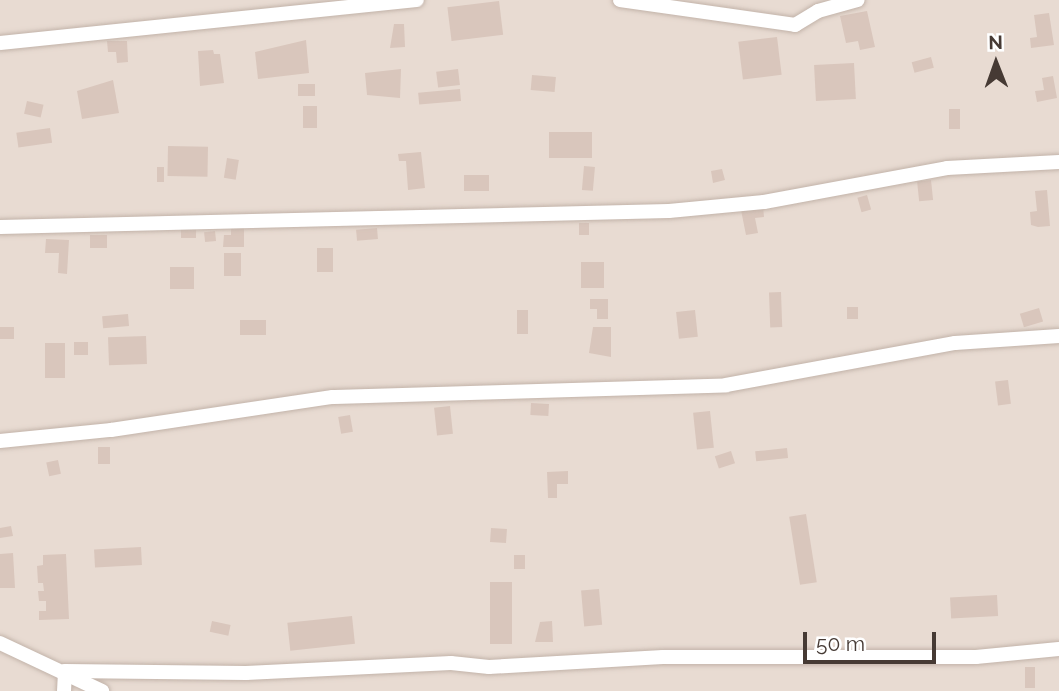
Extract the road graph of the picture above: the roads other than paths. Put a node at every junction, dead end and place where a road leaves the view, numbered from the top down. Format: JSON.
{"nodes":[{"id":1,"x":418,"y":0,"type":"edge"},
{"id":2,"x":620,"y":0,"type":"edge"},
{"id":3,"x":858,"y":0,"type":"edge"},
{"id":4,"x":0,"y":43,"type":"edge"},
{"id":5,"x":1059,"y":162,"type":"edge"},
{"id":6,"x":0,"y":227,"type":"edge"},
{"id":7,"x":1059,"y":336,"type":"edge"},
{"id":8,"x":0,"y":441,"type":"edge"},
{"id":9,"x":0,"y":643,"type":"edge"},
{"id":10,"x":1059,"y":649,"type":"edge"},
{"id":11,"x":65,"y":671,"type":"junction"},
{"id":12,"x":64,"y":691,"type":"edge"},
{"id":13,"x":102,"y":691,"type":"edge"}],
"edges":[{"from":1,"to":4,"type":"street"},
{"from":2,"to":3,"type":"street"},
{"from":5,"to":6,"type":"street"},
{"from":7,"to":8,"type":"street"},
{"from":9,"to":11,"type":"street"},
{"from":10,"to":11,"type":"street"},
{"from":11,"to":12,"type":"street"},
{"from":11,"to":13,"type":"street"}]}
